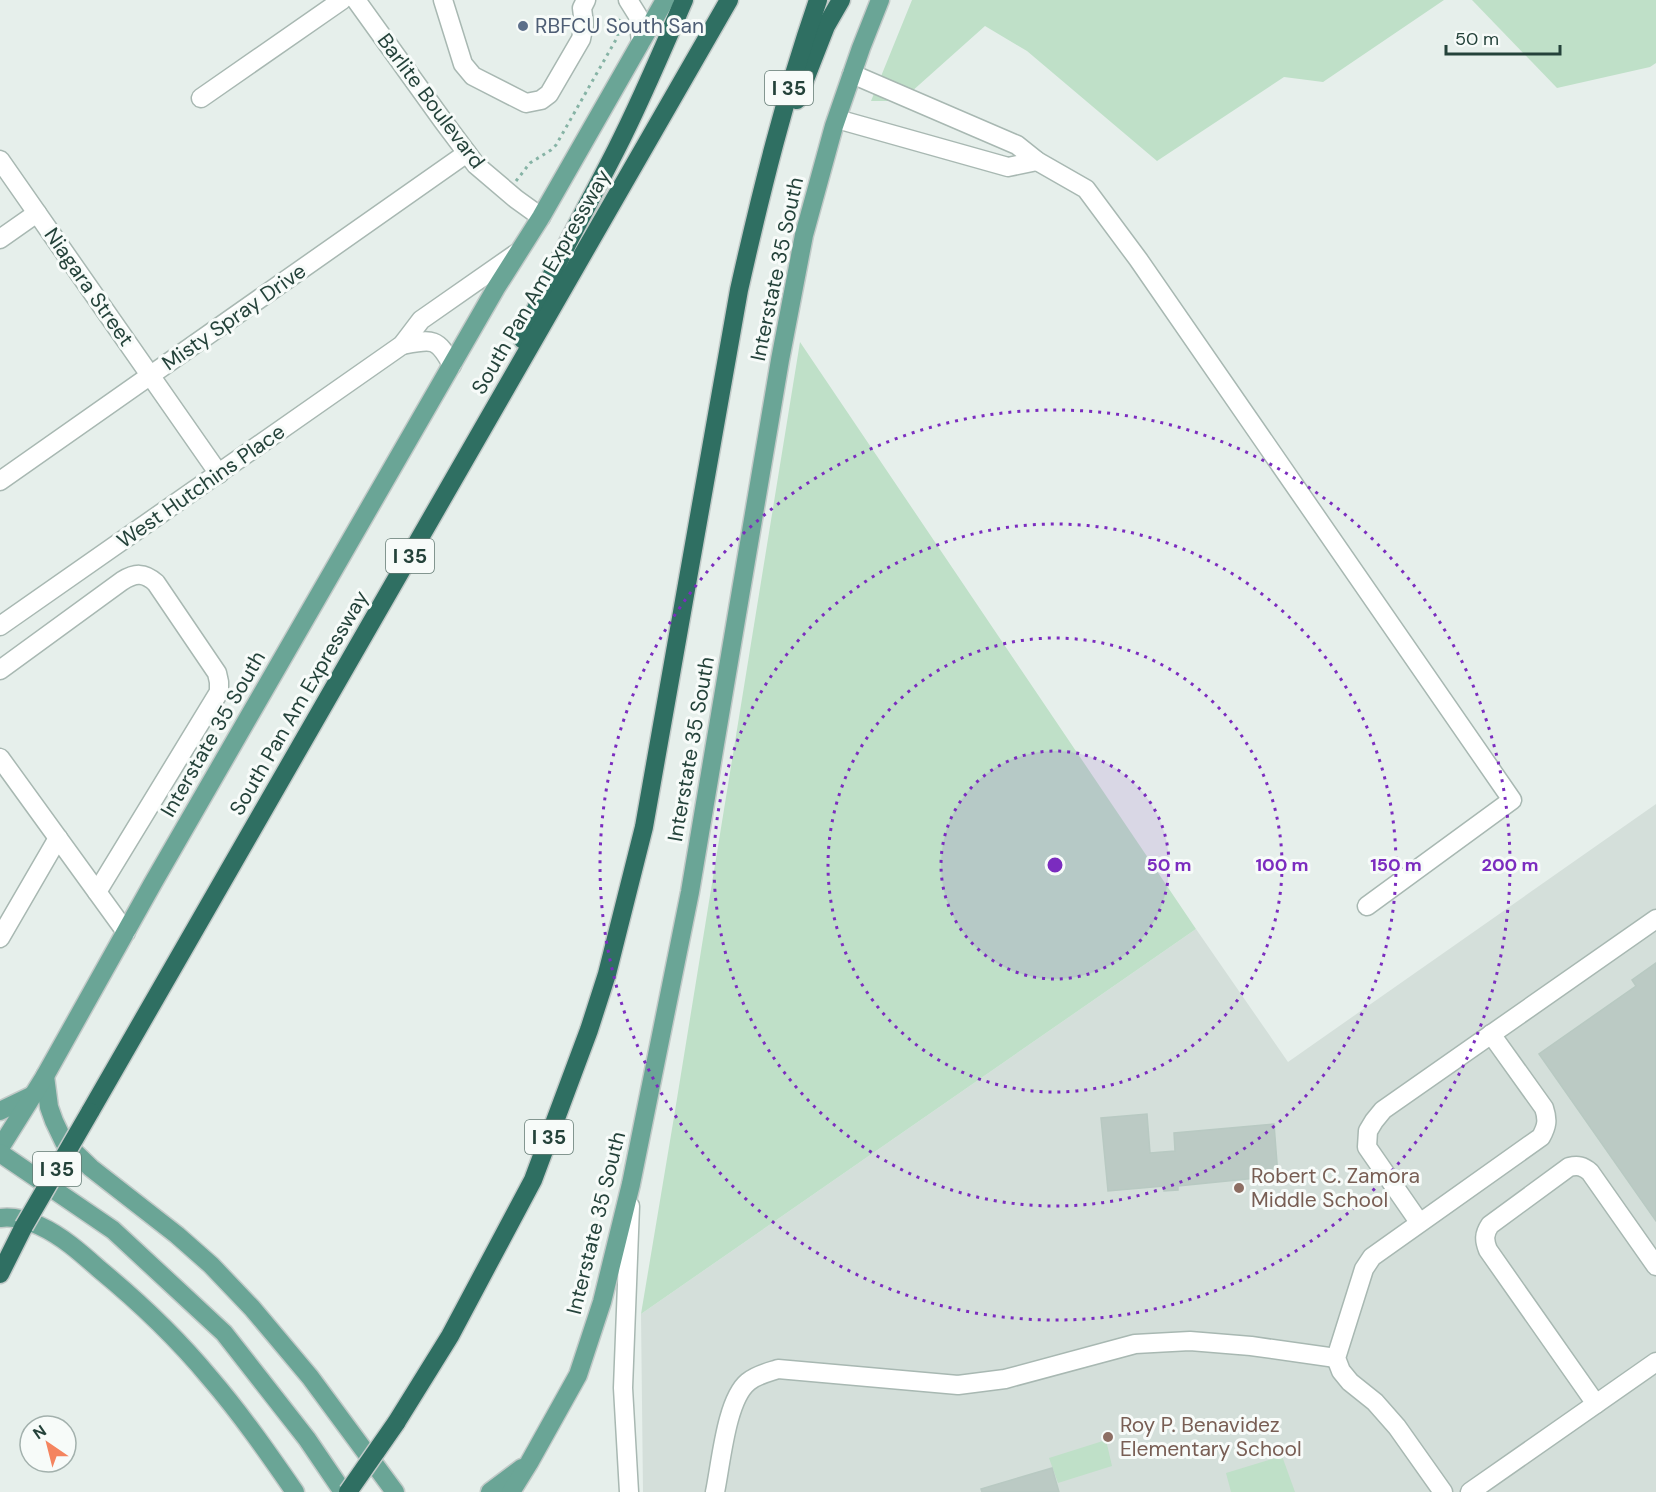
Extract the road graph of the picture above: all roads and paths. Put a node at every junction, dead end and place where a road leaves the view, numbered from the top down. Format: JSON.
{"nodes":[{"id":1,"x":342,"y":0,"type":"edge"},
{"id":2,"x":356,"y":0,"type":"edge"},
{"id":3,"x":443,"y":0,"type":"edge"},
{"id":4,"x":586,"y":0,"type":"edge"},
{"id":5,"x":665,"y":0,"type":"edge"},
{"id":6,"x":684,"y":0,"type":"edge"},
{"id":7,"x":729,"y":0,"type":"edge"},
{"id":8,"x":818,"y":0,"type":"edge"},
{"id":9,"x":841,"y":0,"type":"edge"},
{"id":10,"x":880,"y":0,"type":"edge"},
{"id":11,"x":625,"y":8,"type":"edge"},
{"id":12,"x":641,"y":42,"type":"junction"},
{"id":13,"x":852,"y":74,"type":"junction"},
{"id":14,"x":201,"y":98,"type":"dead end"},
{"id":15,"x":837,"y":119,"type":"junction"},
{"id":16,"x":467,"y":153,"type":"junction"},
{"id":17,"x":0,"y":160,"type":"edge"},
{"id":18,"x":1037,"y":161,"type":"junction"},
{"id":19,"x":766,"y":177,"type":"junction"},
{"id":20,"x":513,"y":184,"type":"dead end"},
{"id":21,"x":37,"y":213,"type":"junction"},
{"id":22,"x":541,"y":216,"type":"junction"},
{"id":23,"x":0,"y":239,"type":"edge"},
{"id":24,"x":517,"y":253,"type":"junction"},
{"id":25,"x":402,"y":345,"type":"junction"},
{"id":26,"x":452,"y":365,"type":"junction"},
{"id":27,"x":151,"y":376,"type":"junction"},
{"id":28,"x":499,"y":400,"type":"junction"},
{"id":29,"x":219,"y":474,"type":"junction"},
{"id":30,"x":0,"y":481,"type":"edge"},
{"id":31,"x":0,"y":626,"type":"edge"},
{"id":32,"x":0,"y":670,"type":"edge"},
{"id":33,"x":0,"y":758,"type":"edge"},
{"id":34,"x":58,"y":838,"type":"junction"},
{"id":35,"x":97,"y":892,"type":"junction"},
{"id":36,"x":1367,"y":906,"type":"dead end"},
{"id":37,"x":1656,"y":919,"type":"edge"},
{"id":38,"x":126,"y":932,"type":"junction"},
{"id":39,"x":0,"y":938,"type":"edge"},
{"id":40,"x":1491,"y":1034,"type":"junction"},
{"id":41,"x":45,"y":1076,"type":"junction"},
{"id":42,"x":33,"y":1095,"type":"junction"},
{"id":43,"x":0,"y":1111,"type":"edge"},
{"id":44,"x":0,"y":1148,"type":"edge"},
{"id":45,"x":0,"y":1153,"type":"edge"},
{"id":46,"x":631,"y":1184,"type":"junction"},
{"id":47,"x":0,"y":1218,"type":"edge"},
{"id":48,"x":1419,"y":1222,"type":"junction"},
{"id":49,"x":24,"y":1226,"type":"junction"},
{"id":50,"x":0,"y":1259,"type":"edge"},
{"id":51,"x":1656,"y":1266,"type":"edge"},
{"id":52,"x":0,"y":1274,"type":"edge"},
{"id":53,"x":1336,"y":1358,"type":"junction"},
{"id":54,"x":1656,"y":1362,"type":"edge"},
{"id":55,"x":1596,"y":1404,"type":"junction"},
{"id":56,"x":530,"y":1463,"type":"junction"},
{"id":57,"x":295,"y":1492,"type":"edge"},
{"id":58,"x":343,"y":1492,"type":"edge"},
{"id":59,"x":348,"y":1492,"type":"edge"},
{"id":60,"x":395,"y":1492,"type":"edge"},
{"id":61,"x":490,"y":1492,"type":"edge"},
{"id":62,"x":511,"y":1492,"type":"edge"},
{"id":63,"x":628,"y":1492,"type":"edge"},
{"id":64,"x":715,"y":1492,"type":"edge"},
{"id":65,"x":1443,"y":1492,"type":"edge"},
{"id":66,"x":1470,"y":1492,"type":"edge"}],
"edges":[{"from":1,"to":14,"type":"street"},
{"from":2,"to":16,"type":"street","name":"Barlite Boulevard"},
{"from":3,"to":4,"type":"street"},
{"from":5,"to":12,"type":"main road","name":"Interstate 35 South"},
{"from":6,"to":28,"type":"highway"},
{"from":7,"to":28,"type":"highway","name":"South Pan Am Expressway","number":"I 35"},
{"from":8,"to":19,"type":"highway","number":"I 35"},
{"from":9,"to":19,"type":"highway"},
{"from":10,"to":13,"type":"main road","name":"Interstate 35 South"},
{"from":11,"to":12,"type":"street"},
{"from":11,"to":20,"type":"path"},
{"from":12,"to":22,"type":"main road","name":"Interstate 35 South"},
{"from":13,"to":15,"type":"main road","name":"Interstate 35 South"},
{"from":13,"to":18,"type":"street"},
{"from":15,"to":18,"type":"street"},
{"from":15,"to":46,"type":"main road","name":"Interstate 35 South"},
{"from":16,"to":22,"type":"street","name":"Barlite Boulevard"},
{"from":16,"to":27,"type":"street","name":"Misty Spray Drive"},
{"from":17,"to":21,"type":"street","name":"Niagara Street"},
{"from":18,"to":36,"type":"street"},
{"from":19,"to":59,"type":"highway","number":"I 35","bridge":true},
{"from":21,"to":23,"type":"street"},
{"from":21,"to":27,"type":"street","name":"Niagara Street"},
{"from":22,"to":24,"type":"main road","name":"Interstate 35 South"},
{"from":24,"to":25,"type":"street","name":"West Hutchins Place"},
{"from":24,"to":26,"type":"main road","name":"Interstate 35 South"},
{"from":25,"to":26,"type":"street","name":"West Hutchins Place"},
{"from":25,"to":29,"type":"street","name":"West Hutchins Place"},
{"from":26,"to":38,"type":"main road","name":"Interstate 35 South"},
{"from":27,"to":29,"type":"street","name":"Niagara Street"},
{"from":27,"to":30,"type":"street","name":"Misty Spray Drive"},
{"from":28,"to":49,"type":"highway","name":"South Pan Am Expressway","number":"I 35","bridge":true},
{"from":29,"to":31,"type":"street","name":"West Hutchins Place"},
{"from":32,"to":35,"type":"street"},
{"from":33,"to":34,"type":"street"},
{"from":34,"to":35,"type":"street"},
{"from":34,"to":39,"type":"street"},
{"from":35,"to":38,"type":"street"},
{"from":37,"to":40,"type":"street"},
{"from":38,"to":41,"type":"main road","name":"Interstate 35 South"},
{"from":40,"to":48,"type":"street"},
{"from":40,"to":48,"type":"street"},
{"from":41,"to":42,"type":"main road","name":"Interstate 35 South"},
{"from":41,"to":60,"type":"main road"},
{"from":42,"to":43,"type":"main road"},
{"from":42,"to":44,"type":"main road","name":"Interstate 35 South"},
{"from":45,"to":58,"type":"main road"},
{"from":46,"to":56,"type":"main road","name":"Interstate 35 South"},
{"from":46,"to":63,"type":"street"},
{"from":47,"to":57,"type":"main road"},
{"from":48,"to":53,"type":"street"},
{"from":49,"to":50,"type":"highway"},
{"from":49,"to":52,"type":"highway","name":"South Pan Am Expressway","number":"I 35"},
{"from":51,"to":55,"type":"street"},
{"from":53,"to":64,"type":"street"},
{"from":53,"to":65,"type":"street"},
{"from":54,"to":55,"type":"street"},
{"from":55,"to":66,"type":"street"},
{"from":56,"to":61,"type":"main road"},
{"from":56,"to":62,"type":"main road","name":"Interstate 35 South"}]}
